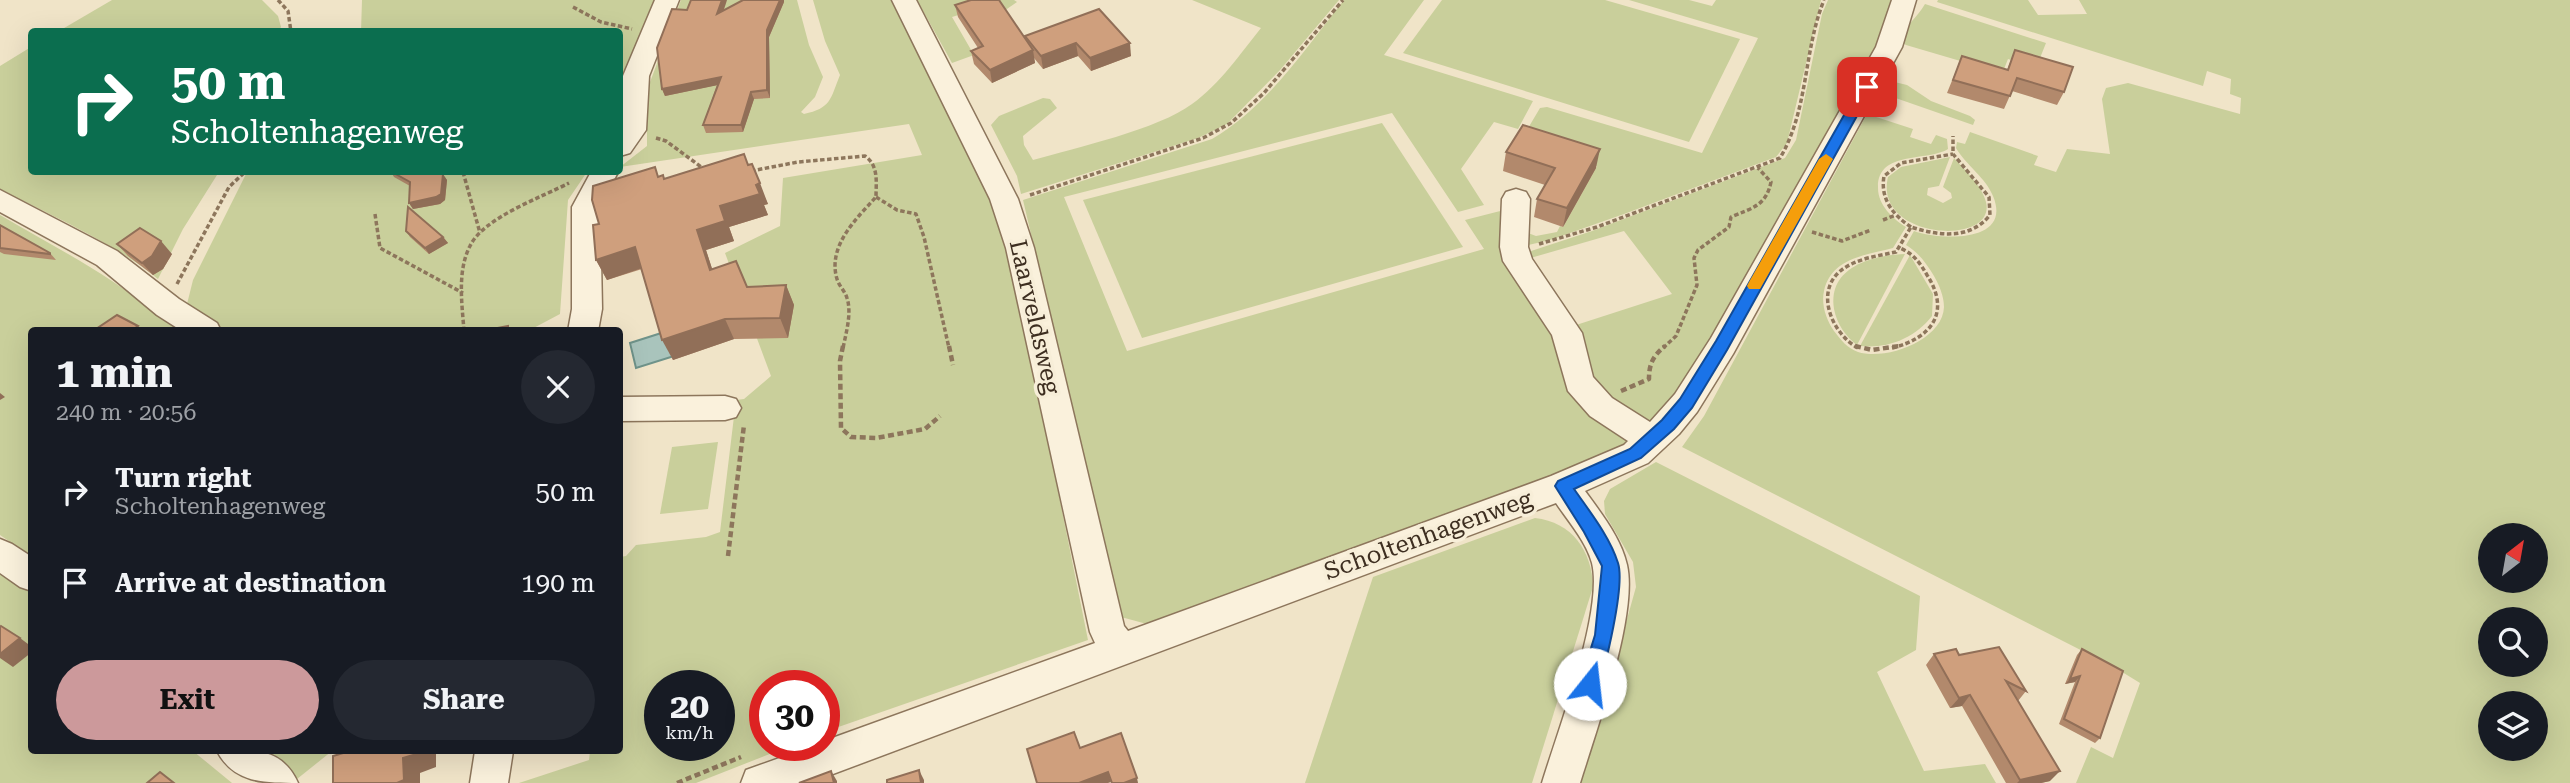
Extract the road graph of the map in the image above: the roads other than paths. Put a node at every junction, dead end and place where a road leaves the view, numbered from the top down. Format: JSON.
{"nodes":[{"id":1,"x":667,"y":0,"type":"edge"},
{"id":2,"x":904,"y":0,"type":"edge"},
{"id":3,"x":1904,"y":0,"type":"edge"},
{"id":4,"x":624,"y":143,"type":"edge"},
{"id":5,"x":591,"y":175,"type":"edge"},
{"id":6,"x":1516,"y":199,"type":"dead end"},
{"id":7,"x":0,"y":200,"type":"edge"},
{"id":8,"x":200,"y":327,"type":"edge"},
{"id":9,"x":584,"y":327,"type":"edge"},
{"id":10,"x":725,"y":408,"type":"road end"},
{"id":11,"x":623,"y":409,"type":"edge"},
{"id":12,"x":1652,"y":440,"type":"junction"},
{"id":13,"x":1563,"y":486,"type":"junction"},
{"id":14,"x":0,"y":554,"type":"edge"},
{"id":15,"x":28,"y":573,"type":"edge"},
{"id":16,"x":1121,"y":649,"type":"junction"},
{"id":17,"x":240,"y":754,"type":"edge"},
{"id":18,"x":494,"y":754,"type":"edge"},
{"id":19,"x":757,"y":767,"type":"edge"},
{"id":20,"x":279,"y":783,"type":"edge"},
{"id":21,"x":489,"y":783,"type":"edge"},
{"id":22,"x":1561,"y":783,"type":"edge"}],
"edges":[{"from":1,"to":4,"type":"street"},
{"from":2,"to":16,"type":"street","name":"Laarveldsweg"},
{"from":3,"to":12,"type":"street","name":"Scholtenhagenweg"},
{"from":5,"to":9,"type":"street"},
{"from":6,"to":12,"type":"street"},
{"from":7,"to":8,"type":"street"},
{"from":10,"to":11,"type":"street"},
{"from":12,"to":13,"type":"street","name":"Scholtenhagenweg"},
{"from":13,"to":16,"type":"street","name":"Scholtenhagenweg"},
{"from":13,"to":22,"type":"street"},
{"from":14,"to":15,"type":"street"},
{"from":16,"to":19,"type":"street","name":"Scholtenhagenweg"},
{"from":17,"to":20,"type":"street"},
{"from":18,"to":21,"type":"street"}]}
